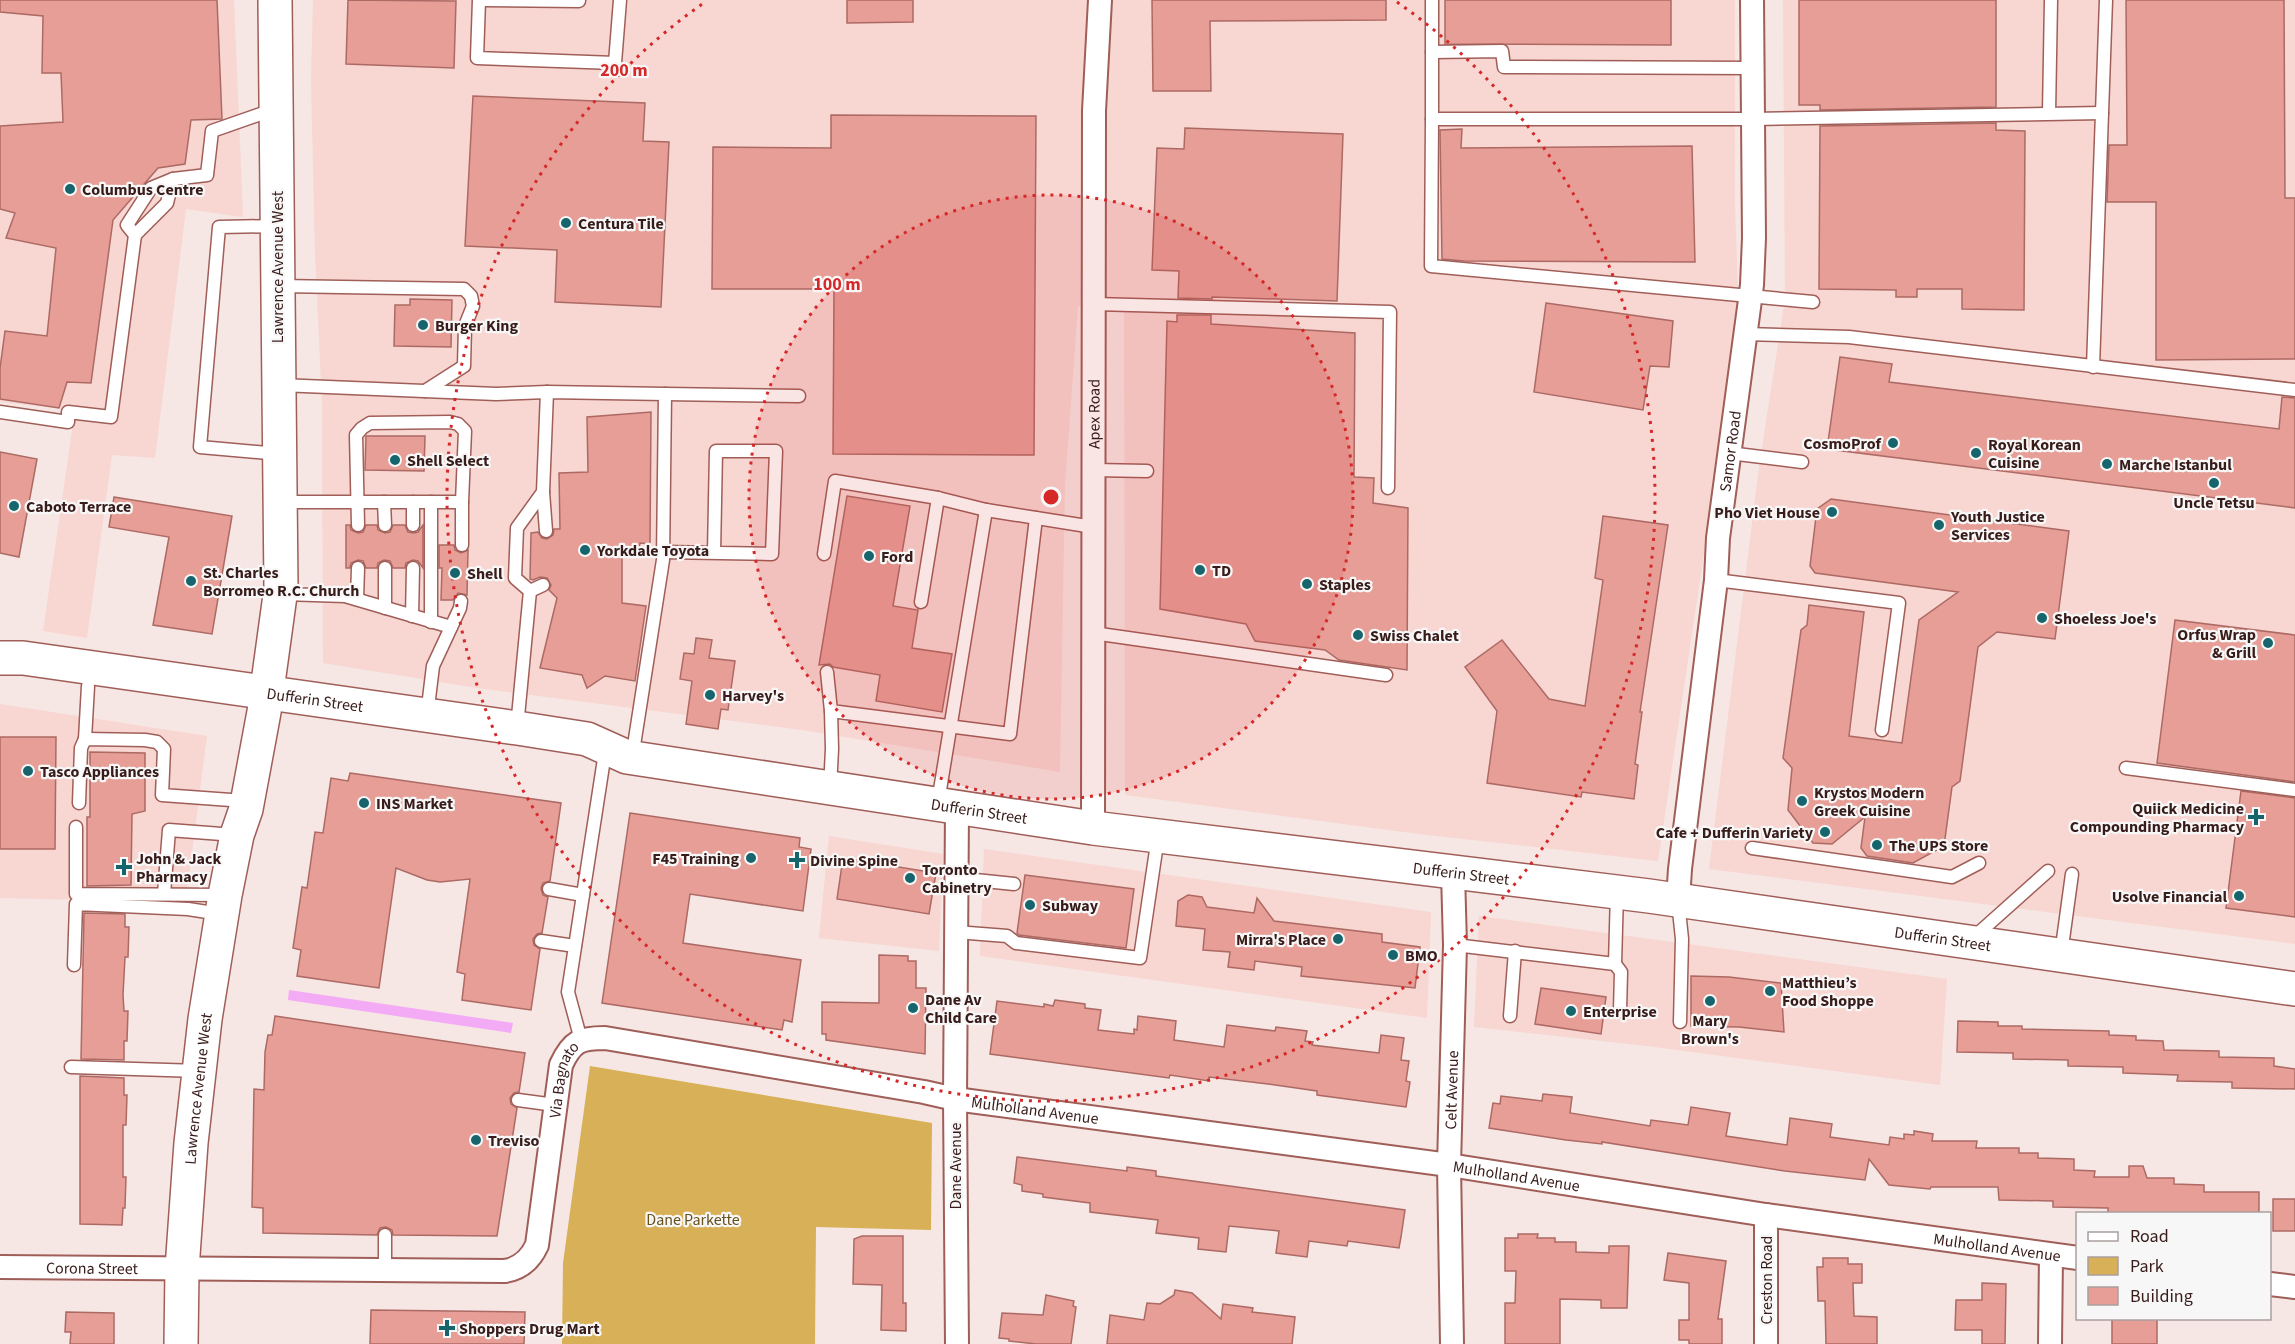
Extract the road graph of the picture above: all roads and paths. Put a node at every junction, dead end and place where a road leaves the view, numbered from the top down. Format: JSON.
{"nodes":[{"id":1,"x":275,"y":0,"type":"edge"},
{"id":2,"x":480,"y":0,"type":"edge"},
{"id":3,"x":485,"y":0,"type":"edge"},
{"id":4,"x":620,"y":0,"type":"edge"},
{"id":5,"x":1100,"y":0,"type":"edge"},
{"id":6,"x":1432,"y":0,"type":"edge"},
{"id":7,"x":1752,"y":0,"type":"edge"},
{"id":8,"x":2051,"y":0,"type":"edge"},
{"id":9,"x":2106,"y":0,"type":"edge"},
{"id":10,"x":579,"y":1,"type":"edge"},
{"id":11,"x":1432,"y":52,"type":"junction"},
{"id":12,"x":1753,"y":68,"type":"junction"},
{"id":13,"x":276,"y":109,"type":"junction"},
{"id":14,"x":2049,"y":113,"type":"junction"},
{"id":15,"x":2103,"y":113,"type":"junction"},
{"id":16,"x":1432,"y":119,"type":"junction"},
{"id":17,"x":1753,"y":119,"type":"junction"},
{"id":18,"x":173,"y":179,"type":"junction"},
{"id":19,"x":277,"y":226,"type":"junction"},
{"id":20,"x":135,"y":235,"type":"junction"},
{"id":21,"x":278,"y":286,"type":"junction"},
{"id":22,"x":1750,"y":297,"type":"junction"},
{"id":23,"x":1813,"y":302,"type":"dead end"},
{"id":24,"x":1094,"y":304,"type":"junction"},
{"id":25,"x":1745,"y":334,"type":"junction"},
{"id":26,"x":2093,"y":367,"type":"junction"},
{"id":27,"x":279,"y":385,"type":"junction"},
{"id":28,"x":2295,"y":390,"type":"edge"},
{"id":29,"x":426,"y":391,"type":"junction"},
{"id":30,"x":547,"y":392,"type":"junction"},
{"id":31,"x":665,"y":394,"type":"junction"},
{"id":32,"x":799,"y":396,"type":"dead end"},
{"id":33,"x":0,"y":412,"type":"edge"},
{"id":34,"x":1729,"y":453,"type":"junction"},
{"id":35,"x":279,"y":454,"type":"junction"},
{"id":36,"x":1802,"y":462,"type":"dead end"},
{"id":37,"x":1094,"y":470,"type":"junction"},
{"id":38,"x":1147,"y":471,"type":"dead end"},
{"id":39,"x":1388,"y":488,"type":"dead end"},
{"id":40,"x":543,"y":492,"type":"junction"},
{"id":41,"x":938,"y":498,"type":"junction"},
{"id":42,"x":358,"y":502,"type":"junction"},
{"id":43,"x":384,"y":502,"type":"junction"},
{"id":44,"x":413,"y":502,"type":"junction"},
{"id":45,"x":431,"y":502,"type":"junction"},
{"id":46,"x":462,"y":502,"type":"junction"},
{"id":47,"x":986,"y":510,"type":"junction"},
{"id":48,"x":280,"y":518,"type":"junction"},
{"id":49,"x":1036,"y":518,"type":"junction"},
{"id":50,"x":358,"y":525,"type":"dead end"},
{"id":51,"x":385,"y":525,"type":"dead end"},
{"id":52,"x":413,"y":525,"type":"dead end"},
{"id":53,"x":1093,"y":527,"type":"junction"},
{"id":54,"x":546,"y":531,"type":"dead end"},
{"id":55,"x":462,"y":545,"type":"dead end"},
{"id":56,"x":663,"y":552,"type":"junction"},
{"id":57,"x":714,"y":553,"type":"junction"},
{"id":58,"x":824,"y":554,"type":"dead end"},
{"id":59,"x":358,"y":568,"type":"dead end"},
{"id":60,"x":385,"y":568,"type":"dead end"},
{"id":61,"x":412,"y":568,"type":"dead end"},
{"id":62,"x":1716,"y":580,"type":"junction"},
{"id":63,"x":543,"y":585,"type":"dead end"},
{"id":64,"x":530,"y":591,"type":"junction"},
{"id":65,"x":281,"y":594,"type":"junction"},
{"id":66,"x":357,"y":599,"type":"junction"},
{"id":67,"x":461,"y":601,"type":"dead end"},
{"id":68,"x":921,"y":602,"type":"dead end"},
{"id":69,"x":385,"y":608,"type":"junction"},
{"id":70,"x":412,"y":616,"type":"junction"},
{"id":71,"x":431,"y":622,"type":"junction"},
{"id":72,"x":451,"y":627,"type":"junction"},
{"id":73,"x":1093,"y":633,"type":"junction"},
{"id":74,"x":0,"y":658,"type":"edge"},
{"id":75,"x":0,"y":672,"type":"edge"},
{"id":76,"x":827,"y":672,"type":"dead end"},
{"id":77,"x":1386,"y":675,"type":"dead end"},
{"id":78,"x":88,"y":686,"type":"junction"},
{"id":79,"x":257,"y":701,"type":"junction"},
{"id":80,"x":831,"y":711,"type":"junction"},
{"id":81,"x":426,"y":716,"type":"junction"},
{"id":82,"x":949,"y":726,"type":"junction"},
{"id":83,"x":517,"y":728,"type":"junction"},
{"id":84,"x":1882,"y":730,"type":"dead end"},
{"id":85,"x":86,"y":739,"type":"junction"},
{"id":86,"x":621,"y":758,"type":"junction"},
{"id":87,"x":2126,"y":768,"type":"dead end"},
{"id":88,"x":830,"y":788,"type":"junction"},
{"id":89,"x":2295,"y":790,"type":"edge"},
{"id":90,"x":231,"y":800,"type":"junction"},
{"id":91,"x":79,"y":803,"type":"dead end"},
{"id":92,"x":947,"y":807,"type":"junction"},
{"id":93,"x":76,"y":827,"type":"dead end"},
{"id":94,"x":1093,"y":828,"type":"junction"},
{"id":95,"x":237,"y":836,"type":"junction"},
{"id":96,"x":1158,"y":837,"type":"junction"},
{"id":97,"x":1752,"y":848,"type":"dead end"},
{"id":98,"x":1979,"y":863,"type":"dead end"},
{"id":99,"x":2048,"y":871,"type":"dead end"},
{"id":100,"x":1453,"y":873,"type":"junction"},
{"id":101,"x":2072,"y":874,"type":"dead end"},
{"id":102,"x":956,"y":878,"type":"junction"},
{"id":103,"x":1014,"y":884,"type":"dead end"},
{"id":104,"x":549,"y":889,"type":"dead end"},
{"id":105,"x":1617,"y":892,"type":"junction"},
{"id":106,"x":164,"y":894,"type":"junction"},
{"id":107,"x":583,"y":895,"type":"junction"},
{"id":108,"x":1678,"y":900,"type":"junction"},
{"id":109,"x":223,"y":904,"type":"junction"},
{"id":110,"x":956,"y":932,"type":"junction"},
{"id":111,"x":541,"y":941,"type":"dead end"},
{"id":112,"x":1968,"y":942,"type":"junction"},
{"id":113,"x":1455,"y":945,"type":"junction"},
{"id":114,"x":575,"y":946,"type":"junction"},
{"id":115,"x":1515,"y":951,"type":"junction"},
{"id":116,"x":2061,"y":955,"type":"junction"},
{"id":117,"x":1615,"y":964,"type":"junction"},
{"id":118,"x":74,"y":965,"type":"dead end"},
{"id":119,"x":2295,"y":989,"type":"edge"},
{"id":120,"x":1620,"y":1011,"type":"dead end"},
{"id":121,"x":1510,"y":1016,"type":"dead end"},
{"id":122,"x":1680,"y":1022,"type":"dead end"},
{"id":123,"x":581,"y":1040,"type":"junction"},
{"id":124,"x":71,"y":1067,"type":"dead end"},
{"id":125,"x":200,"y":1071,"type":"junction"},
{"id":126,"x":955,"y":1099,"type":"junction"},
{"id":127,"x":518,"y":1100,"type":"dead end"},
{"id":128,"x":555,"y":1105,"type":"junction"},
{"id":129,"x":1449,"y":1165,"type":"junction"},
{"id":130,"x":1766,"y":1215,"type":"junction"},
{"id":131,"x":385,"y":1235,"type":"dead end"},
{"id":132,"x":2051,"y":1255,"type":"junction"},
{"id":133,"x":2076,"y":1258,"type":"edge"},
{"id":134,"x":0,"y":1267,"type":"edge"},
{"id":135,"x":182,"y":1269,"type":"junction"},
{"id":136,"x":385,"y":1271,"type":"junction"},
{"id":137,"x":2271,"y":1284,"type":"edge"},
{"id":138,"x":2295,"y":1287,"type":"edge"},
{"id":139,"x":182,"y":1344,"type":"edge"},
{"id":140,"x":957,"y":1344,"type":"edge"},
{"id":141,"x":1452,"y":1344,"type":"edge"},
{"id":142,"x":1766,"y":1344,"type":"edge"},
{"id":143,"x":2050,"y":1344,"type":"edge"}],
"edges":[{"from":1,"to":13,"type":"main road","name":"Lawrence Avenue West"},
{"from":2,"to":4,"type":"lane"},
{"from":3,"to":10,"type":"lane"},
{"from":5,"to":24,"type":"street","name":"Apex Road"},
{"from":6,"to":11,"type":"lane"},
{"from":7,"to":12,"type":"street","name":"Samor Road"},
{"from":8,"to":14,"type":"lane"},
{"from":9,"to":15,"type":"lane"},
{"from":11,"to":12,"type":"lane"},
{"from":11,"to":16,"type":"lane"},
{"from":12,"to":17,"type":"street","name":"Samor Road"},
{"from":13,"to":18,"type":"lane"},
{"from":13,"to":19,"type":"main road","name":"Lawrence Avenue West"},
{"from":14,"to":15,"type":"lane"},
{"from":14,"to":17,"type":"lane"},
{"from":15,"to":26,"type":"lane"},
{"from":16,"to":17,"type":"lane"},
{"from":16,"to":22,"type":"lane"},
{"from":17,"to":22,"type":"street","name":"Samor Road"},
{"from":18,"to":20,"type":"lane"},
{"from":18,"to":20,"type":"lane"},
{"from":19,"to":21,"type":"main road","name":"Lawrence Avenue West"},
{"from":19,"to":35,"type":"lane"},
{"from":20,"to":33,"type":"lane"},
{"from":21,"to":27,"type":"main road","name":"Lawrence Avenue West"},
{"from":21,"to":29,"type":"lane"},
{"from":22,"to":23,"type":"lane"},
{"from":22,"to":25,"type":"street","name":"Samor Road"},
{"from":24,"to":37,"type":"street","name":"Apex Road"},
{"from":24,"to":39,"type":"lane"},
{"from":25,"to":26,"type":"lane"},
{"from":25,"to":34,"type":"street","name":"Samor Road"},
{"from":26,"to":28,"type":"lane"},
{"from":27,"to":29,"type":"lane"},
{"from":27,"to":35,"type":"main road","name":"Lawrence Avenue West"},
{"from":29,"to":30,"type":"lane"},
{"from":30,"to":31,"type":"lane"},
{"from":30,"to":40,"type":"lane"},
{"from":31,"to":32,"type":"lane"},
{"from":31,"to":56,"type":"lane"},
{"from":34,"to":36,"type":"lane"},
{"from":34,"to":62,"type":"street","name":"Samor Road"},
{"from":35,"to":48,"type":"main road","name":"Lawrence Avenue West"},
{"from":37,"to":38,"type":"lane"},
{"from":37,"to":53,"type":"street","name":"Apex Road"},
{"from":40,"to":54,"type":"lane"},
{"from":40,"to":64,"type":"lane"},
{"from":41,"to":47,"type":"lane"},
{"from":41,"to":58,"type":"lane"},
{"from":41,"to":68,"type":"lane"},
{"from":42,"to":43,"type":"lane"},
{"from":42,"to":46,"type":"lane"},
{"from":42,"to":48,"type":"lane"},
{"from":42,"to":50,"type":"lane"},
{"from":43,"to":44,"type":"lane"},
{"from":43,"to":51,"type":"lane"},
{"from":44,"to":45,"type":"lane"},
{"from":44,"to":52,"type":"lane"},
{"from":45,"to":46,"type":"lane"},
{"from":45,"to":71,"type":"lane"},
{"from":46,"to":55,"type":"lane"},
{"from":47,"to":49,"type":"lane"},
{"from":47,"to":82,"type":"lane"},
{"from":48,"to":65,"type":"main road","name":"Lawrence Avenue West"},
{"from":48,"to":79,"type":"main road","name":"Lawrence Avenue West"},
{"from":49,"to":53,"type":"lane"},
{"from":49,"to":82,"type":"lane"},
{"from":53,"to":73,"type":"street","name":"Apex Road"},
{"from":56,"to":57,"type":"lane"},
{"from":56,"to":86,"type":"lane"},
{"from":57,"to":57,"type":"lane"},
{"from":59,"to":66,"type":"lane"},
{"from":60,"to":69,"type":"lane"},
{"from":61,"to":70,"type":"lane"},
{"from":62,"to":84,"type":"lane"},
{"from":62,"to":108,"type":"street","name":"Samor Road"},
{"from":63,"to":64,"type":"lane"},
{"from":64,"to":83,"type":"lane"},
{"from":65,"to":66,"type":"lane"},
{"from":65,"to":79,"type":"main road","name":"Lawrence Avenue West"},
{"from":66,"to":69,"type":"lane"},
{"from":67,"to":72,"type":"lane"},
{"from":69,"to":70,"type":"lane"},
{"from":70,"to":71,"type":"lane"},
{"from":71,"to":72,"type":"lane"},
{"from":72,"to":81,"type":"lane"},
{"from":73,"to":77,"type":"lane"},
{"from":73,"to":94,"type":"street","name":"Apex Road"},
{"from":74,"to":79,"type":"main road","name":"Dufferin Street"},
{"from":75,"to":78,"type":"main road","name":"Dufferin Street"},
{"from":76,"to":80,"type":"lane"},
{"from":78,"to":79,"type":"main road","name":"Dufferin Street"},
{"from":78,"to":85,"type":"lane"},
{"from":79,"to":81,"type":"main road","name":"Dufferin Street"},
{"from":79,"to":86,"type":"main road","name":"Dufferin Street"},
{"from":79,"to":90,"type":"main road","name":"Lawrence Avenue West"},
{"from":79,"to":95,"type":"main road","name":"Lawrence Avenue West"},
{"from":80,"to":82,"type":"lane"},
{"from":80,"to":88,"type":"lane"},
{"from":81,"to":83,"type":"main road","name":"Dufferin Street"},
{"from":82,"to":92,"type":"lane"},
{"from":83,"to":86,"type":"main road","name":"Dufferin Street"},
{"from":85,"to":90,"type":"lane"},
{"from":85,"to":91,"type":"lane"},
{"from":86,"to":88,"type":"main road","name":"Dufferin Street"},
{"from":86,"to":107,"type":"lane"},
{"from":87,"to":89,"type":"lane"},
{"from":88,"to":92,"type":"main road","name":"Dufferin Street"},
{"from":90,"to":95,"type":"main road","name":"Lawrence Avenue West"},
{"from":92,"to":94,"type":"main road","name":"Dufferin Street"},
{"from":92,"to":102,"type":"street","name":"Dane Avenue"},
{"from":93,"to":106,"type":"lane"},
{"from":94,"to":96,"type":"main road","name":"Dufferin Street"},
{"from":95,"to":106,"type":"lane"},
{"from":95,"to":109,"type":"main road","name":"Lawrence Avenue West"},
{"from":96,"to":100,"type":"main road","name":"Dufferin Street"},
{"from":96,"to":110,"type":"lane"},
{"from":97,"to":98,"type":"lane"},
{"from":99,"to":112,"type":"lane"},
{"from":100,"to":105,"type":"main road","name":"Dufferin Street"},
{"from":100,"to":113,"type":"street","name":"Celt Avenue"},
{"from":101,"to":116,"type":"lane"},
{"from":102,"to":103,"type":"lane"},
{"from":102,"to":110,"type":"street","name":"Dane Avenue"},
{"from":104,"to":107,"type":"lane"},
{"from":105,"to":108,"type":"main road","name":"Dufferin Street"},
{"from":105,"to":117,"type":"lane"},
{"from":106,"to":109,"type":"lane"},
{"from":107,"to":114,"type":"lane"},
{"from":108,"to":112,"type":"main road","name":"Dufferin Street"},
{"from":108,"to":122,"type":"lane"},
{"from":109,"to":118,"type":"lane"},
{"from":109,"to":125,"type":"main road","name":"Lawrence Avenue West"},
{"from":110,"to":126,"type":"street","name":"Dane Avenue"},
{"from":111,"to":114,"type":"lane"},
{"from":112,"to":116,"type":"main road","name":"Dufferin Street"},
{"from":113,"to":115,"type":"lane"},
{"from":113,"to":129,"type":"street","name":"Celt Avenue"},
{"from":114,"to":123,"type":"lane"},
{"from":115,"to":117,"type":"lane"},
{"from":115,"to":121,"type":"lane"},
{"from":116,"to":119,"type":"main road","name":"Dufferin Street"},
{"from":117,"to":120,"type":"lane"},
{"from":123,"to":126,"type":"street","name":"Via Bagnato"},
{"from":123,"to":128,"type":"street","name":"Via Bagnato"},
{"from":124,"to":125,"type":"lane"},
{"from":125,"to":135,"type":"main road","name":"Lawrence Avenue West"},
{"from":126,"to":129,"type":"street","name":"Mulholland Avenue"},
{"from":126,"to":140,"type":"street","name":"Dane Avenue"},
{"from":127,"to":128,"type":"lane"},
{"from":128,"to":136,"type":"street","name":"Via Bagnato"},
{"from":129,"to":130,"type":"street","name":"Mulholland Avenue"},
{"from":129,"to":141,"type":"street","name":"Celt Avenue"},
{"from":130,"to":132,"type":"street","name":"Mulholland Avenue"},
{"from":130,"to":142,"type":"street","name":"Creston Road"},
{"from":131,"to":136,"type":"lane"},
{"from":132,"to":133,"type":"street","name":"Mulholland Avenue"},
{"from":132,"to":143,"type":"street"},
{"from":134,"to":135,"type":"street","name":"Corona Street"},
{"from":135,"to":136,"type":"street","name":"Via Bagnato"},
{"from":135,"to":139,"type":"main road","name":"Lawrence Avenue West"},
{"from":137,"to":138,"type":"street"}]}
